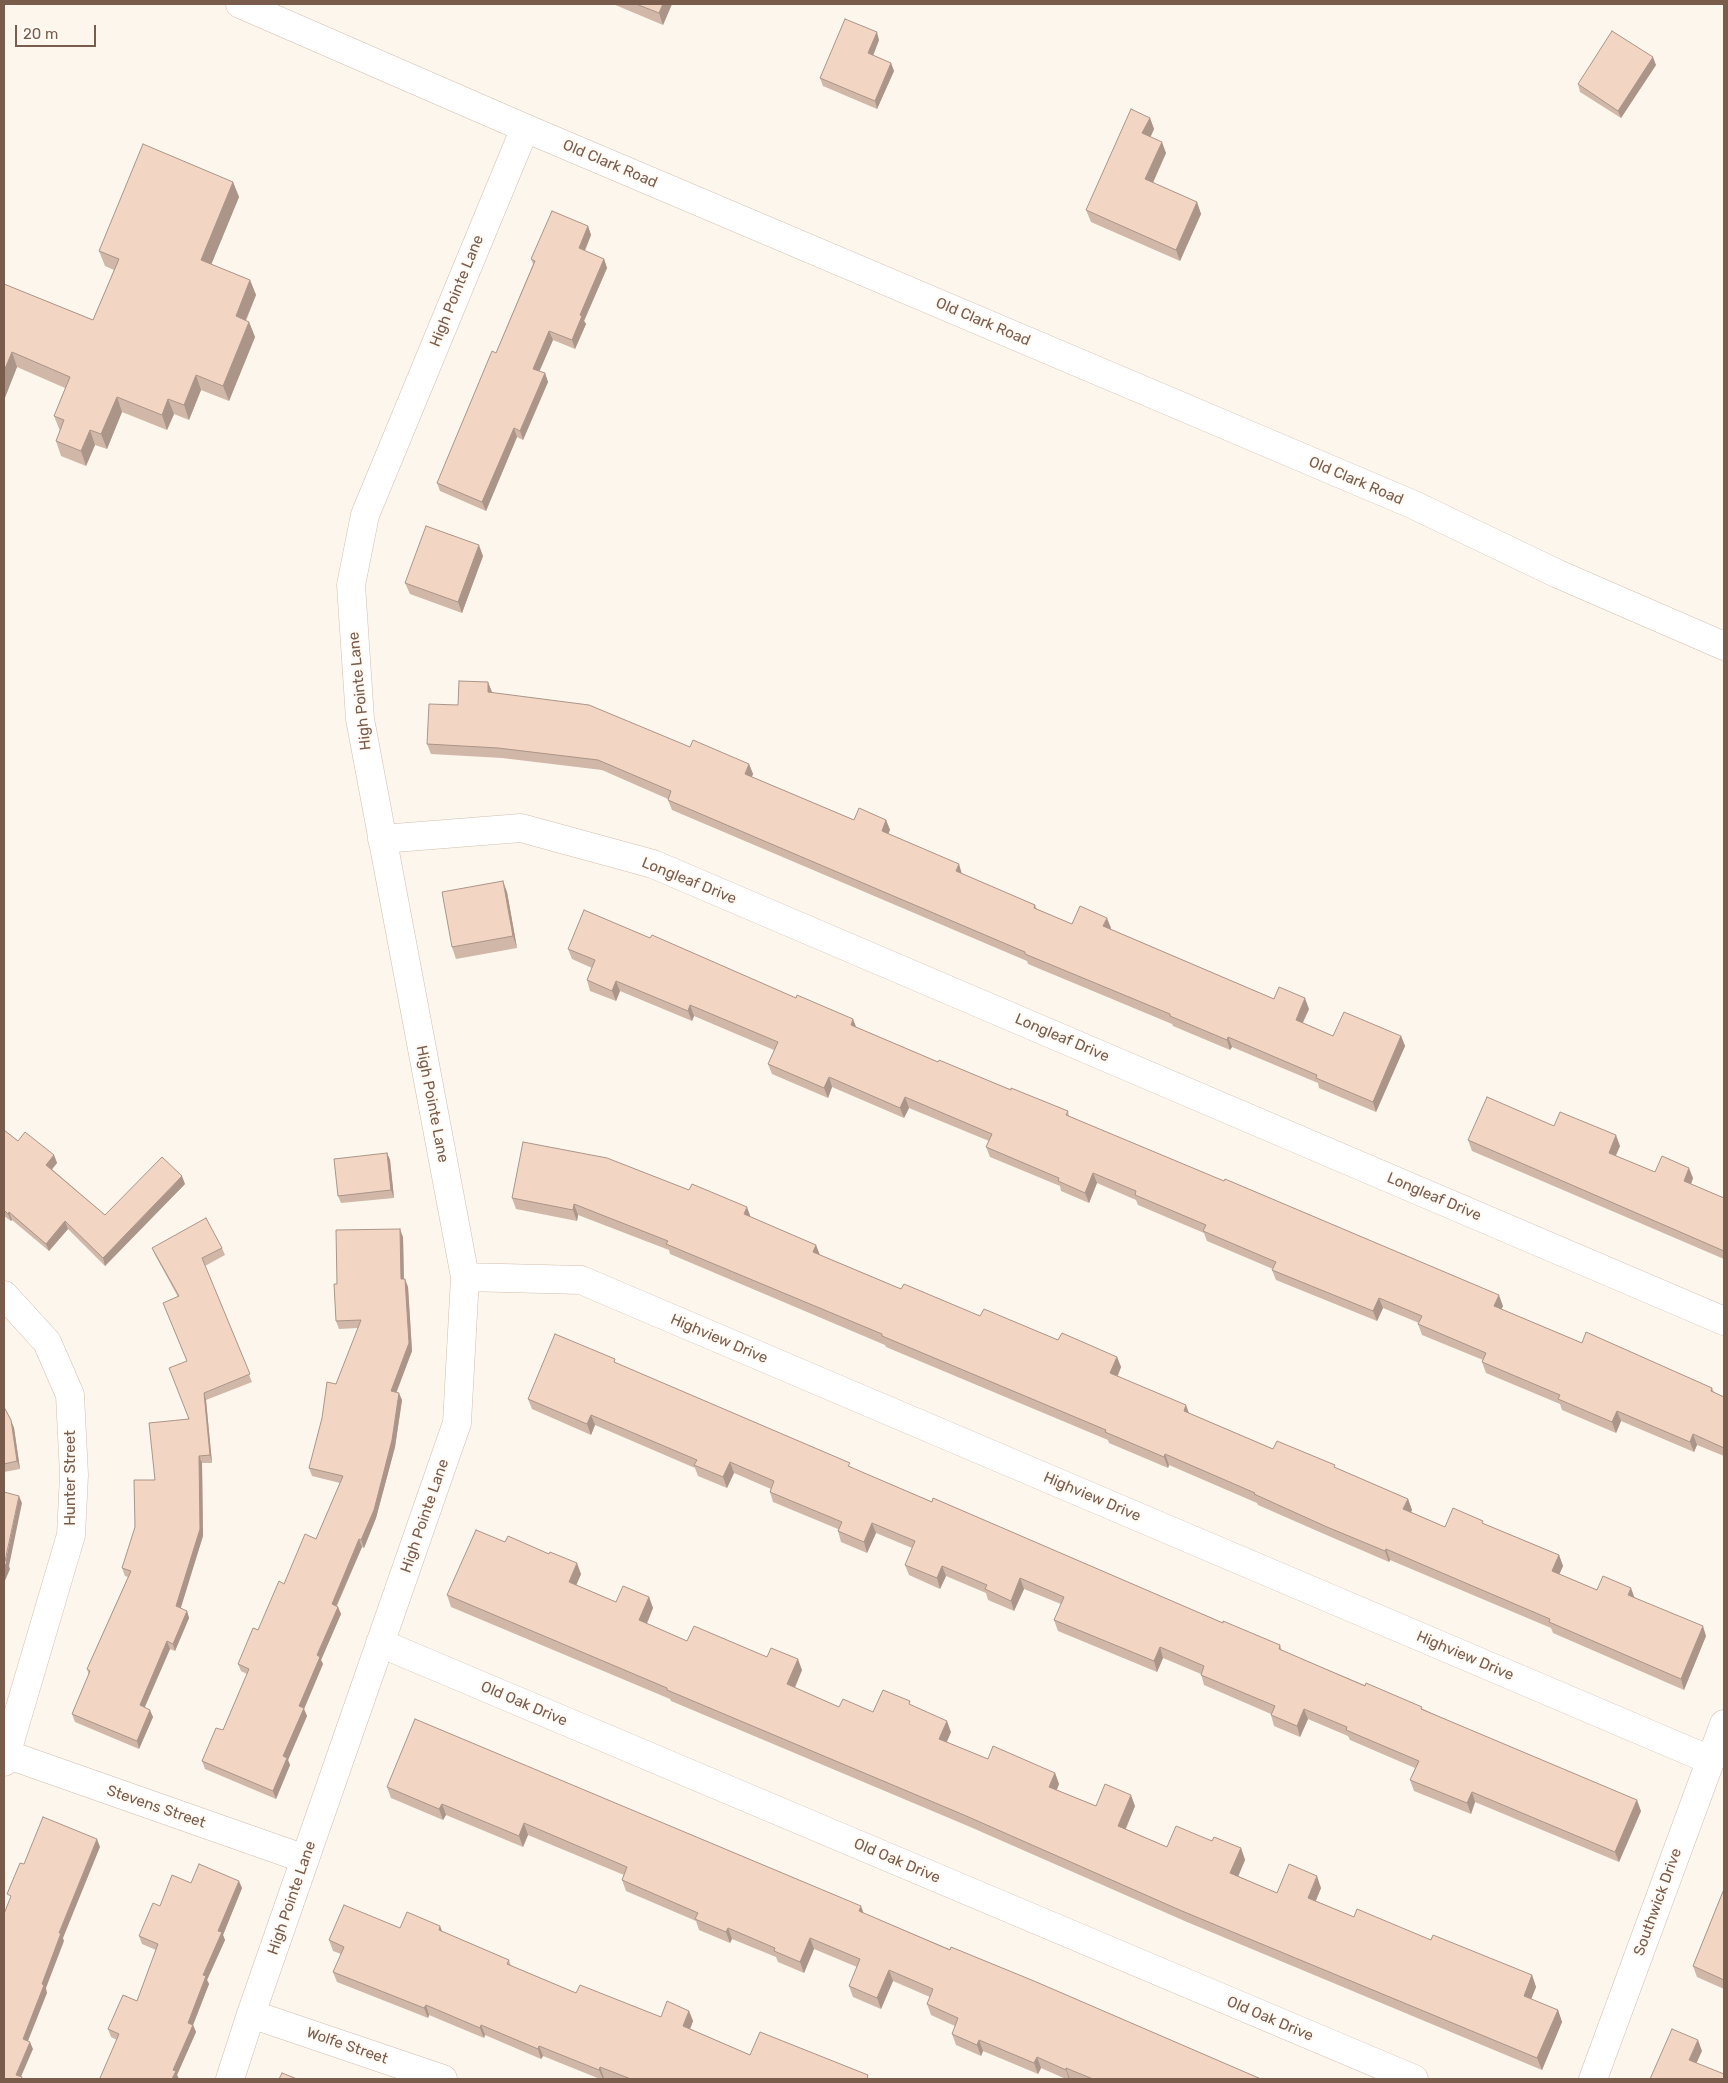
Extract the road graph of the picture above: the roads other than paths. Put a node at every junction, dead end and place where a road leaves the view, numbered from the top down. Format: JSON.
{"nodes":[{"id":1,"x":240,"y":4,"type":"edge"},
{"id":2,"x":524,"y":128,"type":"junction"},
{"id":3,"x":1724,"y":646,"type":"edge"},
{"id":4,"x":382,"y":839,"type":"junction"},
{"id":5,"x":465,"y":1277,"type":"junction"},
{"id":6,"x":4,"y":1295,"type":"edge"},
{"id":7,"x":1724,"y":1321,"type":"edge"},
{"id":8,"x":380,"y":1643,"type":"junction"},
{"id":9,"x":1724,"y":1724,"type":"edge"},
{"id":10,"x":5,"y":1758,"type":"edge"},
{"id":11,"x":1710,"y":1760,"type":"junction"},
{"id":12,"x":305,"y":1859,"type":"junction"},
{"id":13,"x":251,"y":2014,"type":"junction"},
{"id":14,"x":230,"y":2079,"type":"edge"},
{"id":15,"x":443,"y":2079,"type":"edge"},
{"id":16,"x":1414,"y":2079,"type":"edge"},
{"id":17,"x":1593,"y":2079,"type":"edge"}],
"edges":[{"from":1,"to":2,"type":"street","name":"Old Clark Road"},
{"from":2,"to":3,"type":"street","name":"Old Clark Road"},
{"from":2,"to":4,"type":"street","name":"High Pointe Lane"},
{"from":4,"to":5,"type":"street","name":"High Pointe Lane"},
{"from":4,"to":7,"type":"street","name":"Longleaf Drive"},
{"from":5,"to":8,"type":"street","name":"High Pointe Lane"},
{"from":5,"to":11,"type":"street","name":"Highview Drive"},
{"from":6,"to":10,"type":"street","name":"Hunter Street"},
{"from":8,"to":12,"type":"street","name":"High Pointe Lane"},
{"from":8,"to":16,"type":"street","name":"Old Oak Drive"},
{"from":9,"to":11,"type":"street","name":"Southwick Drive"},
{"from":10,"to":12,"type":"street","name":"Stevens Street"},
{"from":11,"to":17,"type":"street","name":"Southwick Drive"},
{"from":12,"to":13,"type":"street","name":"High Pointe Lane"},
{"from":13,"to":14,"type":"street","name":"High Pointe Lane"},
{"from":13,"to":15,"type":"street","name":"Wolfe Street"}]}
